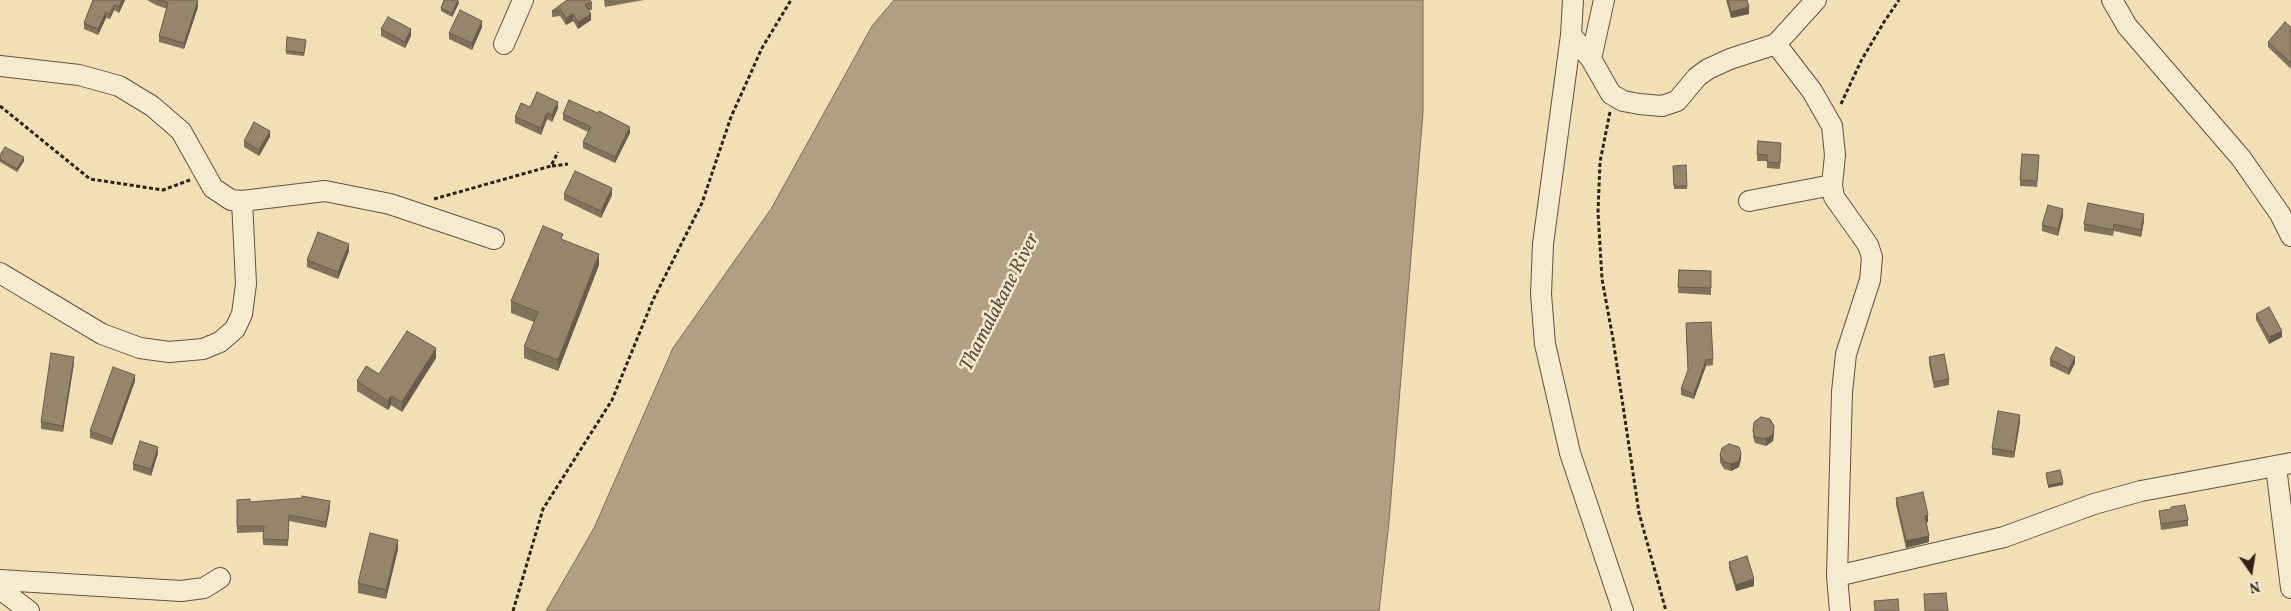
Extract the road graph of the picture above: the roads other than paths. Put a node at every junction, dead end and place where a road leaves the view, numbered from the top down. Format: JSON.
{"nodes":[{"id":1,"x":523,"y":0,"type":"edge"},
{"id":2,"x":1573,"y":0,"type":"edge"},
{"id":3,"x":1604,"y":0,"type":"edge"},
{"id":4,"x":1816,"y":0,"type":"edge"},
{"id":5,"x":2112,"y":0,"type":"edge"},
{"id":6,"x":1571,"y":35,"type":"junction"},
{"id":7,"x":504,"y":44,"type":"dead end"},
{"id":8,"x":1776,"y":44,"type":"junction"},
{"id":9,"x":1591,"y":59,"type":"junction"},
{"id":10,"x":0,"y":66,"type":"edge"},
{"id":11,"x":1832,"y":185,"type":"junction"},
{"id":12,"x":242,"y":201,"type":"junction"},
{"id":13,"x":1749,"y":201,"type":"dead end"},
{"id":14,"x":2291,"y":236,"type":"edge"},
{"id":15,"x":494,"y":240,"type":"dead end"},
{"id":16,"x":0,"y":273,"type":"edge"},
{"id":17,"x":2283,"y":465,"type":"edge"},
{"id":18,"x":1837,"y":576,"type":"junction"},
{"id":19,"x":220,"y":578,"type":"dead end"},
{"id":20,"x":0,"y":580,"type":"edge"},
{"id":21,"x":2291,"y":588,"type":"edge"},
{"id":22,"x":0,"y":589,"type":"edge"},
{"id":23,"x":30,"y":611,"type":"edge"},
{"id":24,"x":1623,"y":611,"type":"edge"},
{"id":25,"x":1840,"y":611,"type":"edge"}],
"edges":[{"from":1,"to":7,"type":"street"},
{"from":2,"to":6,"type":"street"},
{"from":3,"to":9,"type":"street"},
{"from":4,"to":8,"type":"street"},
{"from":5,"to":14,"type":"street"},
{"from":6,"to":9,"type":"street"},
{"from":6,"to":24,"type":"street"},
{"from":8,"to":9,"type":"street"},
{"from":8,"to":11,"type":"street"},
{"from":10,"to":12,"type":"street"},
{"from":11,"to":13,"type":"street"},
{"from":11,"to":18,"type":"street"},
{"from":12,"to":15,"type":"street"},
{"from":12,"to":16,"type":"street"},
{"from":17,"to":18,"type":"street"},
{"from":17,"to":21,"type":"street"},
{"from":18,"to":25,"type":"street"},
{"from":19,"to":20,"type":"street"},
{"from":22,"to":23,"type":"street"}]}
